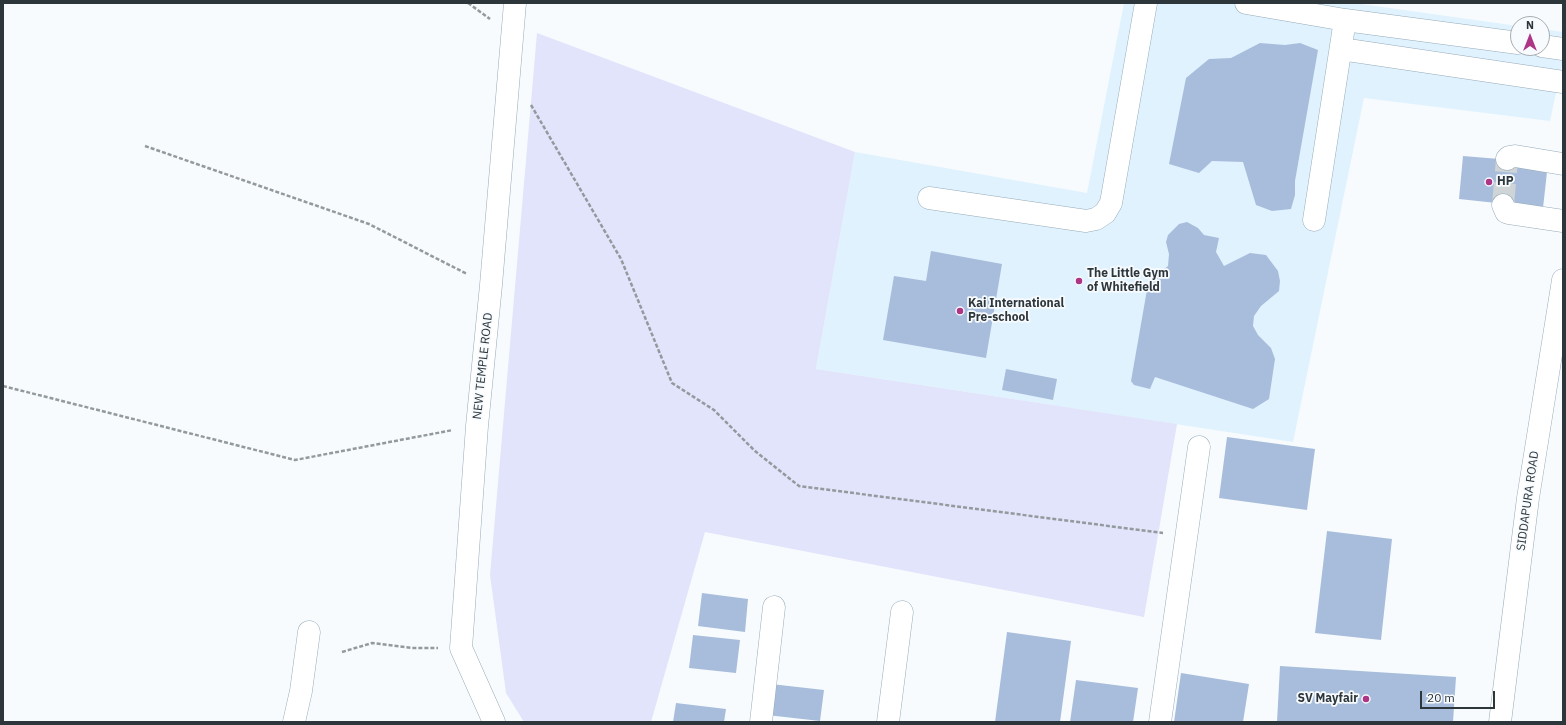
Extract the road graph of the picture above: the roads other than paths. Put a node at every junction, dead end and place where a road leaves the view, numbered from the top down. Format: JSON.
{"nodes":[{"id":1,"x":515,"y":3,"type":"edge"},
{"id":2,"x":1146,"y":3,"type":"edge"},
{"id":3,"x":1246,"y":3,"type":"edge"},
{"id":4,"x":1346,"y":20,"type":"junction"},
{"id":5,"x":1510,"y":42,"type":"edge"},
{"id":6,"x":1550,"y":47,"type":"edge"},
{"id":7,"x":1341,"y":49,"type":"junction"},
{"id":8,"x":1563,"y":49,"type":"edge"},
{"id":9,"x":1563,"y":82,"type":"edge"},
{"id":10,"x":1507,"y":159,"type":"dead end"},
{"id":11,"x":1563,"y":164,"type":"edge"},
{"id":12,"x":929,"y":198,"type":"dead end"},
{"id":13,"x":1503,"y":205,"type":"dead end"},
{"id":14,"x":1314,"y":220,"type":"dead end"},
{"id":15,"x":1563,"y":221,"type":"edge"},
{"id":16,"x":1563,"y":280,"type":"edge"},
{"id":17,"x":1200,"y":447,"type":"dead end"},
{"id":18,"x":774,"y":608,"type":"dead end"},
{"id":19,"x":902,"y":612,"type":"dead end"},
{"id":20,"x":309,"y":632,"type":"dead end"},
{"id":21,"x":294,"y":722,"type":"edge"},
{"id":22,"x":494,"y":722,"type":"edge"},
{"id":23,"x":760,"y":722,"type":"edge"},
{"id":24,"x":888,"y":722,"type":"edge"},
{"id":25,"x":1160,"y":722,"type":"edge"},
{"id":26,"x":1500,"y":722,"type":"edge"}],
"edges":[{"from":1,"to":22,"type":"street","name":"NEW TEMPLE ROAD"},
{"from":2,"to":12,"type":"street"},
{"from":3,"to":4,"type":"street"},
{"from":4,"to":5,"type":"street"},
{"from":4,"to":7,"type":"street"},
{"from":6,"to":8,"type":"street"},
{"from":7,"to":9,"type":"street"},
{"from":7,"to":14,"type":"street"},
{"from":10,"to":11,"type":"street"},
{"from":13,"to":15,"type":"street"},
{"from":16,"to":26,"type":"street","name":"SIDDAPURA ROAD"},
{"from":17,"to":25,"type":"street"},
{"from":18,"to":23,"type":"street"},
{"from":19,"to":24,"type":"street"},
{"from":20,"to":21,"type":"street"}]}
